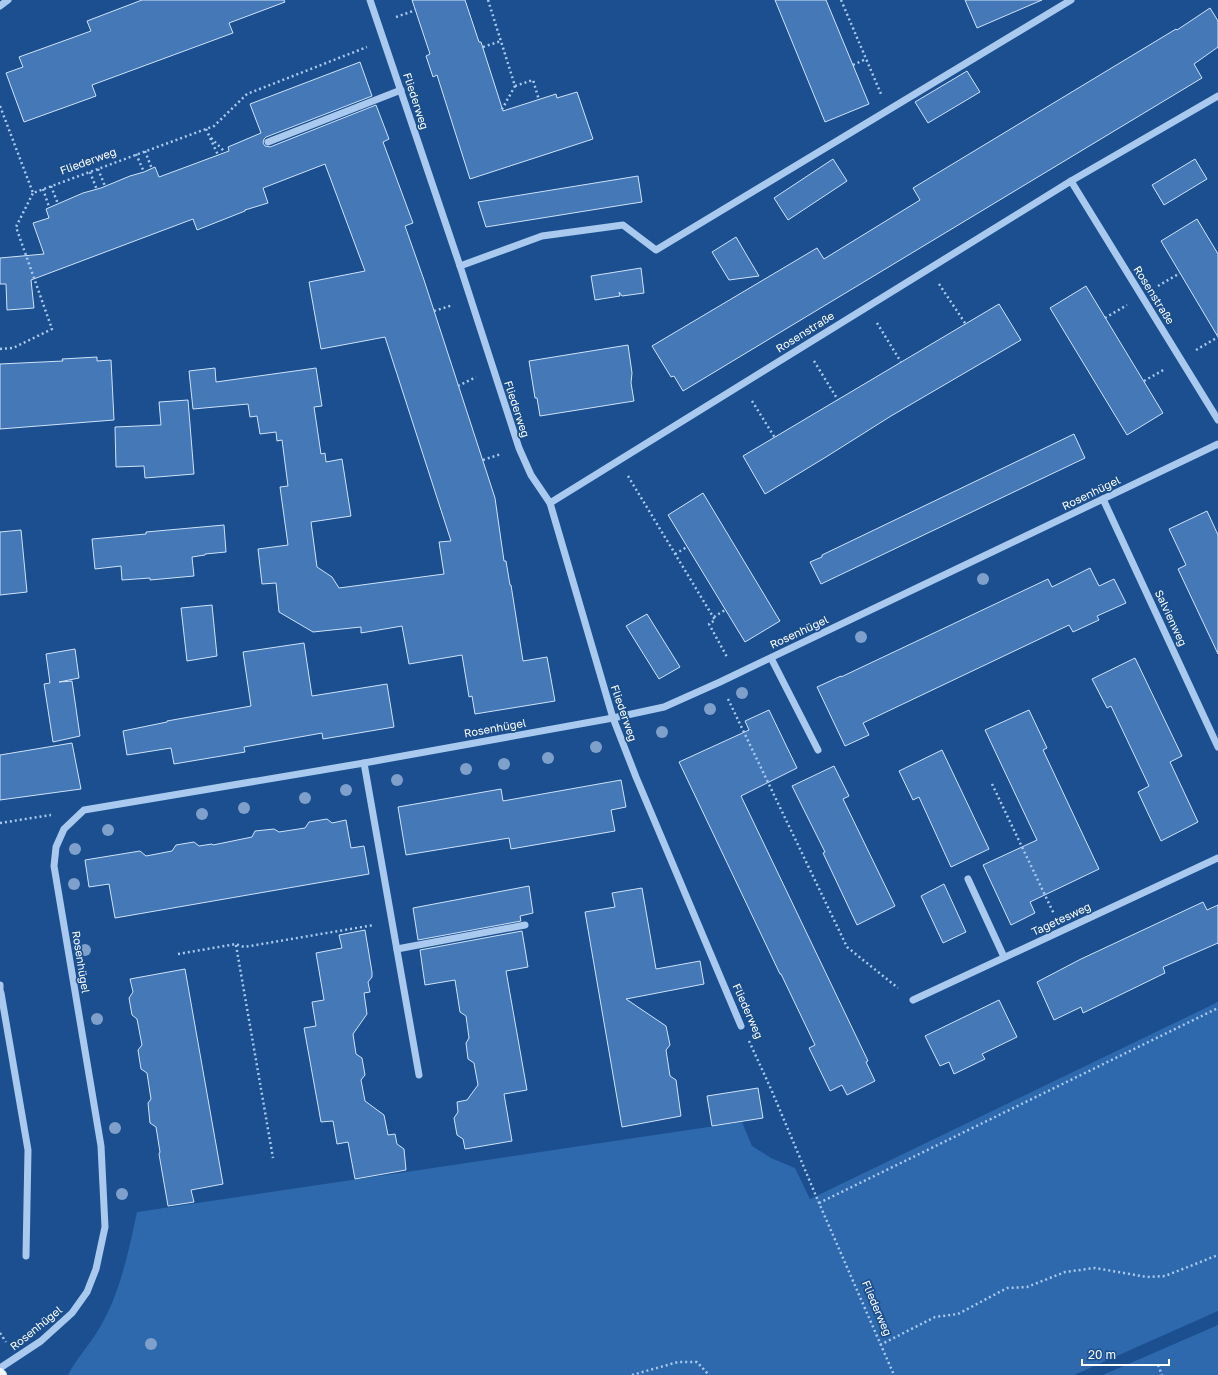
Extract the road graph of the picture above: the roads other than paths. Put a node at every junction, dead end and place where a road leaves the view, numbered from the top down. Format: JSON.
{"nodes":[{"id":1,"x":8,"y":0,"type":"edge"},
{"id":2,"x":370,"y":0,"type":"edge"},
{"id":3,"x":1071,"y":0,"type":"edge"},
{"id":4,"x":0,"y":6,"type":"edge"},
{"id":5,"x":400,"y":90,"type":"junction"},
{"id":6,"x":1218,"y":96,"type":"edge"},
{"id":7,"x":268,"y":142,"type":"dead end"},
{"id":8,"x":1071,"y":181,"type":"junction"},
{"id":9,"x":460,"y":266,"type":"junction"},
{"id":10,"x":1218,"y":420,"type":"edge"},
{"id":11,"x":1218,"y":444,"type":"edge"},
{"id":12,"x":1103,"y":499,"type":"junction"},
{"id":13,"x":550,"y":503,"type":"junction"},
{"id":14,"x":771,"y":658,"type":"junction"},
{"id":15,"x":613,"y":718,"type":"junction"},
{"id":16,"x":1218,"y":747,"type":"edge"},
{"id":17,"x":818,"y":750,"type":"dead end"},
{"id":18,"x":364,"y":763,"type":"junction"},
{"id":19,"x":1218,"y":858,"type":"edge"},
{"id":20,"x":968,"y":879,"type":"dead end"},
{"id":21,"x":525,"y":925,"type":"dead end"},
{"id":22,"x":397,"y":949,"type":"junction"},
{"id":23,"x":1004,"y":958,"type":"junction"},
{"id":24,"x":0,"y":985,"type":"edge"},
{"id":25,"x":0,"y":993,"type":"edge"},
{"id":26,"x":913,"y":1000,"type":"road end"},
{"id":27,"x":741,"y":1026,"type":"road end"},
{"id":28,"x":419,"y":1075,"type":"dead end"},
{"id":29,"x":26,"y":1256,"type":"dead end"},
{"id":30,"x":0,"y":1368,"type":"edge"}],
"edges":[{"from":1,"to":4,"type":"street"},
{"from":2,"to":5,"type":"street","name":"Fliederweg"},
{"from":3,"to":9,"type":"street"},
{"from":5,"to":7,"type":"street"},
{"from":5,"to":9,"type":"street","name":"Fliederweg"},
{"from":6,"to":8,"type":"street","name":"Rosenstraße"},
{"from":8,"to":10,"type":"street","name":"Rosenstraße"},
{"from":8,"to":13,"type":"street","name":"Rosenstraße"},
{"from":9,"to":13,"type":"street","name":"Fliederweg"},
{"from":11,"to":12,"type":"street","name":"Rosenhügel"},
{"from":12,"to":14,"type":"street","name":"Rosenhügel"},
{"from":12,"to":16,"type":"street","name":"Salvienweg"},
{"from":13,"to":15,"type":"street","name":"Fliederweg"},
{"from":14,"to":15,"type":"street","name":"Rosenhügel"},
{"from":14,"to":17,"type":"street"},
{"from":15,"to":18,"type":"street","name":"Rosenhügel"},
{"from":15,"to":27,"type":"street","name":"Fliederweg"},
{"from":18,"to":22,"type":"street"},
{"from":18,"to":30,"type":"street","name":"Rosenhügel"},
{"from":19,"to":23,"type":"street","name":"Tagetesweg"},
{"from":20,"to":23,"type":"street"},
{"from":21,"to":22,"type":"street"},
{"from":22,"to":28,"type":"street"},
{"from":23,"to":26,"type":"street","name":"Tagetesweg"},
{"from":24,"to":25,"type":"street"},
{"from":25,"to":29,"type":"street"}]}
